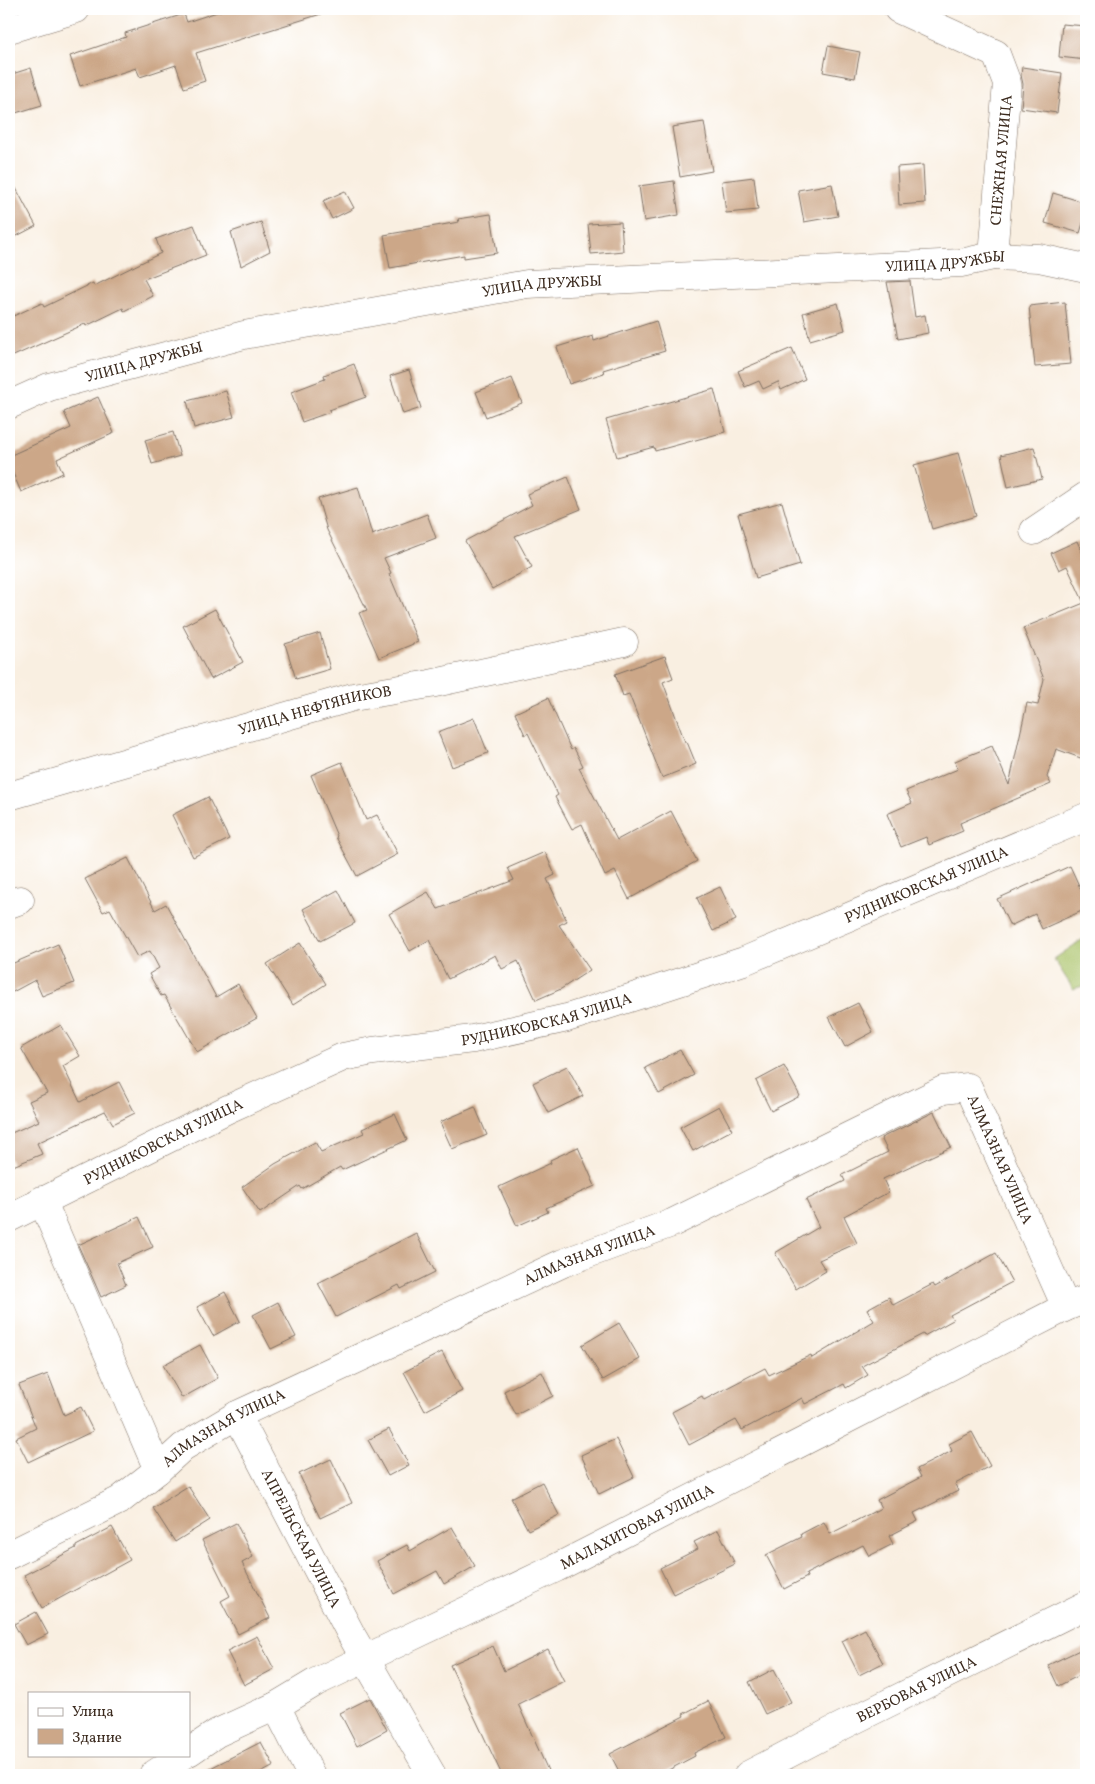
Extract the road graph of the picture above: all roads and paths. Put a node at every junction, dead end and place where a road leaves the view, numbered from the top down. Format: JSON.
{"nodes":[{"id":1,"x":76,"y":9,"type":"edge"},
{"id":2,"x":898,"y":9,"type":"edge"},
{"id":3,"x":9,"y":29,"type":"edge"},
{"id":4,"x":993,"y":256,"type":"junction"},
{"id":5,"x":1086,"y":268,"type":"edge"},
{"id":6,"x":9,"y":405,"type":"edge"},
{"id":7,"x":1086,"y":496,"type":"edge"},
{"id":8,"x":1034,"y":531,"type":"dead end"},
{"id":9,"x":624,"y":642,"type":"dead end"},
{"id":10,"x":9,"y":796,"type":"edge"},
{"id":11,"x":1086,"y":816,"type":"edge"},
{"id":12,"x":42,"y":1200,"type":"junction"},
{"id":13,"x":9,"y":1218,"type":"edge"},
{"id":14,"x":1076,"y":1303,"type":"edge"},
{"id":15,"x":237,"y":1415,"type":"junction"},
{"id":16,"x":158,"y":1470,"type":"junction"},
{"id":17,"x":9,"y":1555,"type":"edge"},
{"id":18,"x":1086,"y":1605,"type":"edge"},
{"id":19,"x":365,"y":1659,"type":"junction"},
{"id":20,"x":276,"y":1706,"type":"junction"},
{"id":21,"x":190,"y":1751,"type":"edge"},
{"id":22,"x":182,"y":1756,"type":"edge"},
{"id":23,"x":153,"y":1775,"type":"edge"},
{"id":24,"x":311,"y":1775,"type":"edge"},
{"id":25,"x":432,"y":1775,"type":"edge"},
{"id":26,"x":748,"y":1775,"type":"edge"}],
"edges":[{"from":1,"to":3,"type":"street"},
{"from":2,"to":4,"type":"street","name":"СНЕЖНАЯ УЛИЦА"},
{"from":4,"to":5,"type":"street","name":"УЛИЦА ДРУЖБЫ"},
{"from":4,"to":6,"type":"street","name":"УЛИЦА ДРУЖБЫ"},
{"from":7,"to":8,"type":"street"},
{"from":9,"to":10,"type":"street","name":"УЛИЦА НЕФТЯНИКОВ"},
{"from":11,"to":12,"type":"street","name":"РУДНИКОВСКАЯ УЛИЦА"},
{"from":12,"to":13,"type":"street","name":"РУДНИКОВСКАЯ УЛИЦА"},
{"from":12,"to":16,"type":"street"},
{"from":14,"to":15,"type":"street","name":"АЛМАЗНАЯ УЛИЦА"},
{"from":14,"to":19,"type":"street","name":"МАЛАХИТОВАЯ УЛИЦА"},
{"from":15,"to":16,"type":"street","name":"АЛМАЗНАЯ УЛИЦА"},
{"from":15,"to":19,"type":"street","name":"АПРЕЛЬСКАЯ УЛИЦА"},
{"from":16,"to":17,"type":"street","name":"АЛМАЗНАЯ УЛИЦА"},
{"from":18,"to":26,"type":"street","name":"ВЕРБОВАЯ УЛИЦА"},
{"from":19,"to":20,"type":"street","name":"МАЛАХИТОВАЯ УЛИЦА"},
{"from":19,"to":25,"type":"street","name":"АПРЕЛЬСКАЯ УЛИЦА"},
{"from":20,"to":21,"type":"street","name":"МАЛАХИТОВАЯ УЛИЦА"},
{"from":20,"to":24,"type":"street"},
{"from":22,"to":23,"type":"street"}]}
